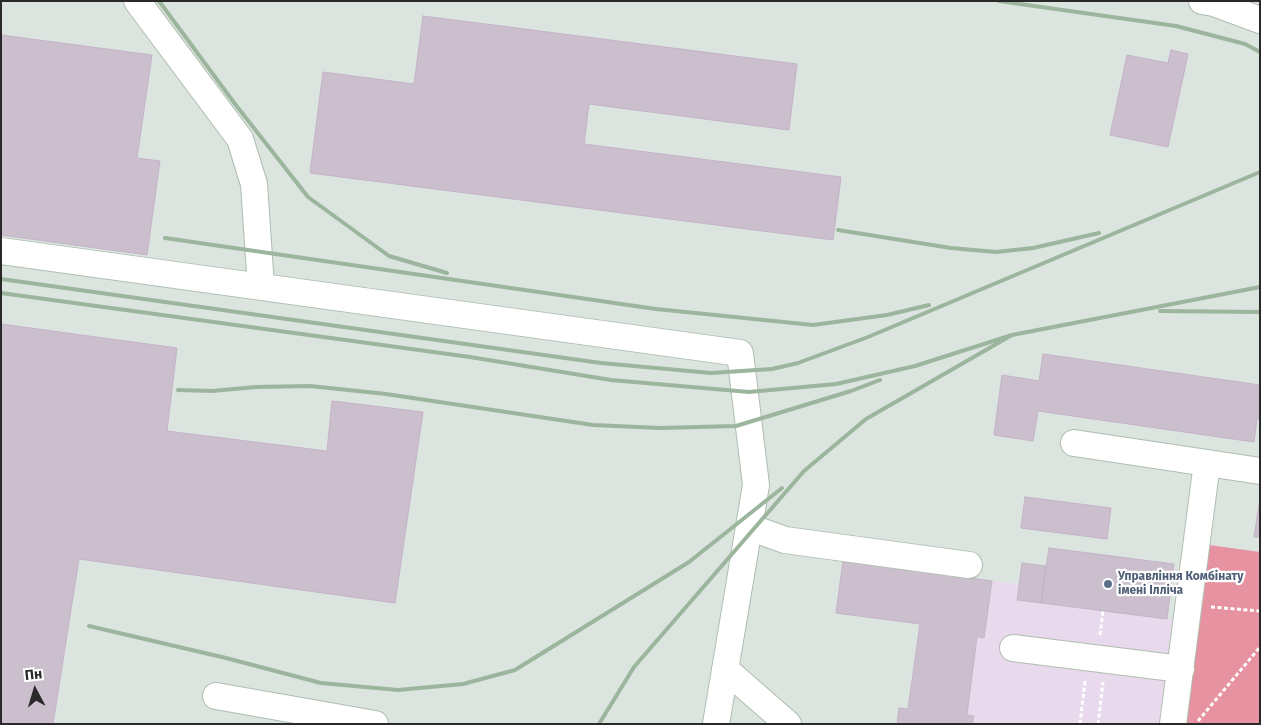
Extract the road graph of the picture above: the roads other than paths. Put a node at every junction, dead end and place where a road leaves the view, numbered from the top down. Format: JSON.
{"nodes":[{"id":1,"x":137,"y":1,"type":"edge"},
{"id":2,"x":1202,"y":1,"type":"edge"},
{"id":3,"x":1260,"y":20,"type":"edge"},
{"id":4,"x":1,"y":251,"type":"edge"},
{"id":5,"x":261,"y":287,"type":"junction"},
{"id":6,"x":1074,"y":443,"type":"dead end"},
{"id":7,"x":1207,"y":463,"type":"junction"},
{"id":8,"x":1260,"y":471,"type":"edge"},
{"id":9,"x":749,"y":527,"type":"junction"},
{"id":10,"x":969,"y":565,"type":"dead end"},
{"id":11,"x":1013,"y":648,"type":"dead end"},
{"id":12,"x":725,"y":669,"type":"junction"},
{"id":13,"x":1180,"y":669,"type":"junction"},
{"id":14,"x":216,"y":696,"type":"dead end"},
{"id":15,"x":375,"y":724,"type":"edge"},
{"id":16,"x":716,"y":724,"type":"edge"},
{"id":17,"x":788,"y":724,"type":"edge"},
{"id":18,"x":1173,"y":724,"type":"edge"}],
"edges":[{"from":1,"to":5,"type":"lane"},
{"from":2,"to":3,"type":"lane"},
{"from":4,"to":5,"type":"lane"},
{"from":5,"to":9,"type":"lane"},
{"from":6,"to":7,"type":"lane"},
{"from":7,"to":8,"type":"lane"},
{"from":7,"to":13,"type":"lane"},
{"from":9,"to":10,"type":"lane"},
{"from":9,"to":12,"type":"lane"},
{"from":11,"to":13,"type":"lane"},
{"from":12,"to":16,"type":"lane"},
{"from":12,"to":17,"type":"lane"},
{"from":13,"to":18,"type":"lane"},
{"from":14,"to":15,"type":"lane"}]}
